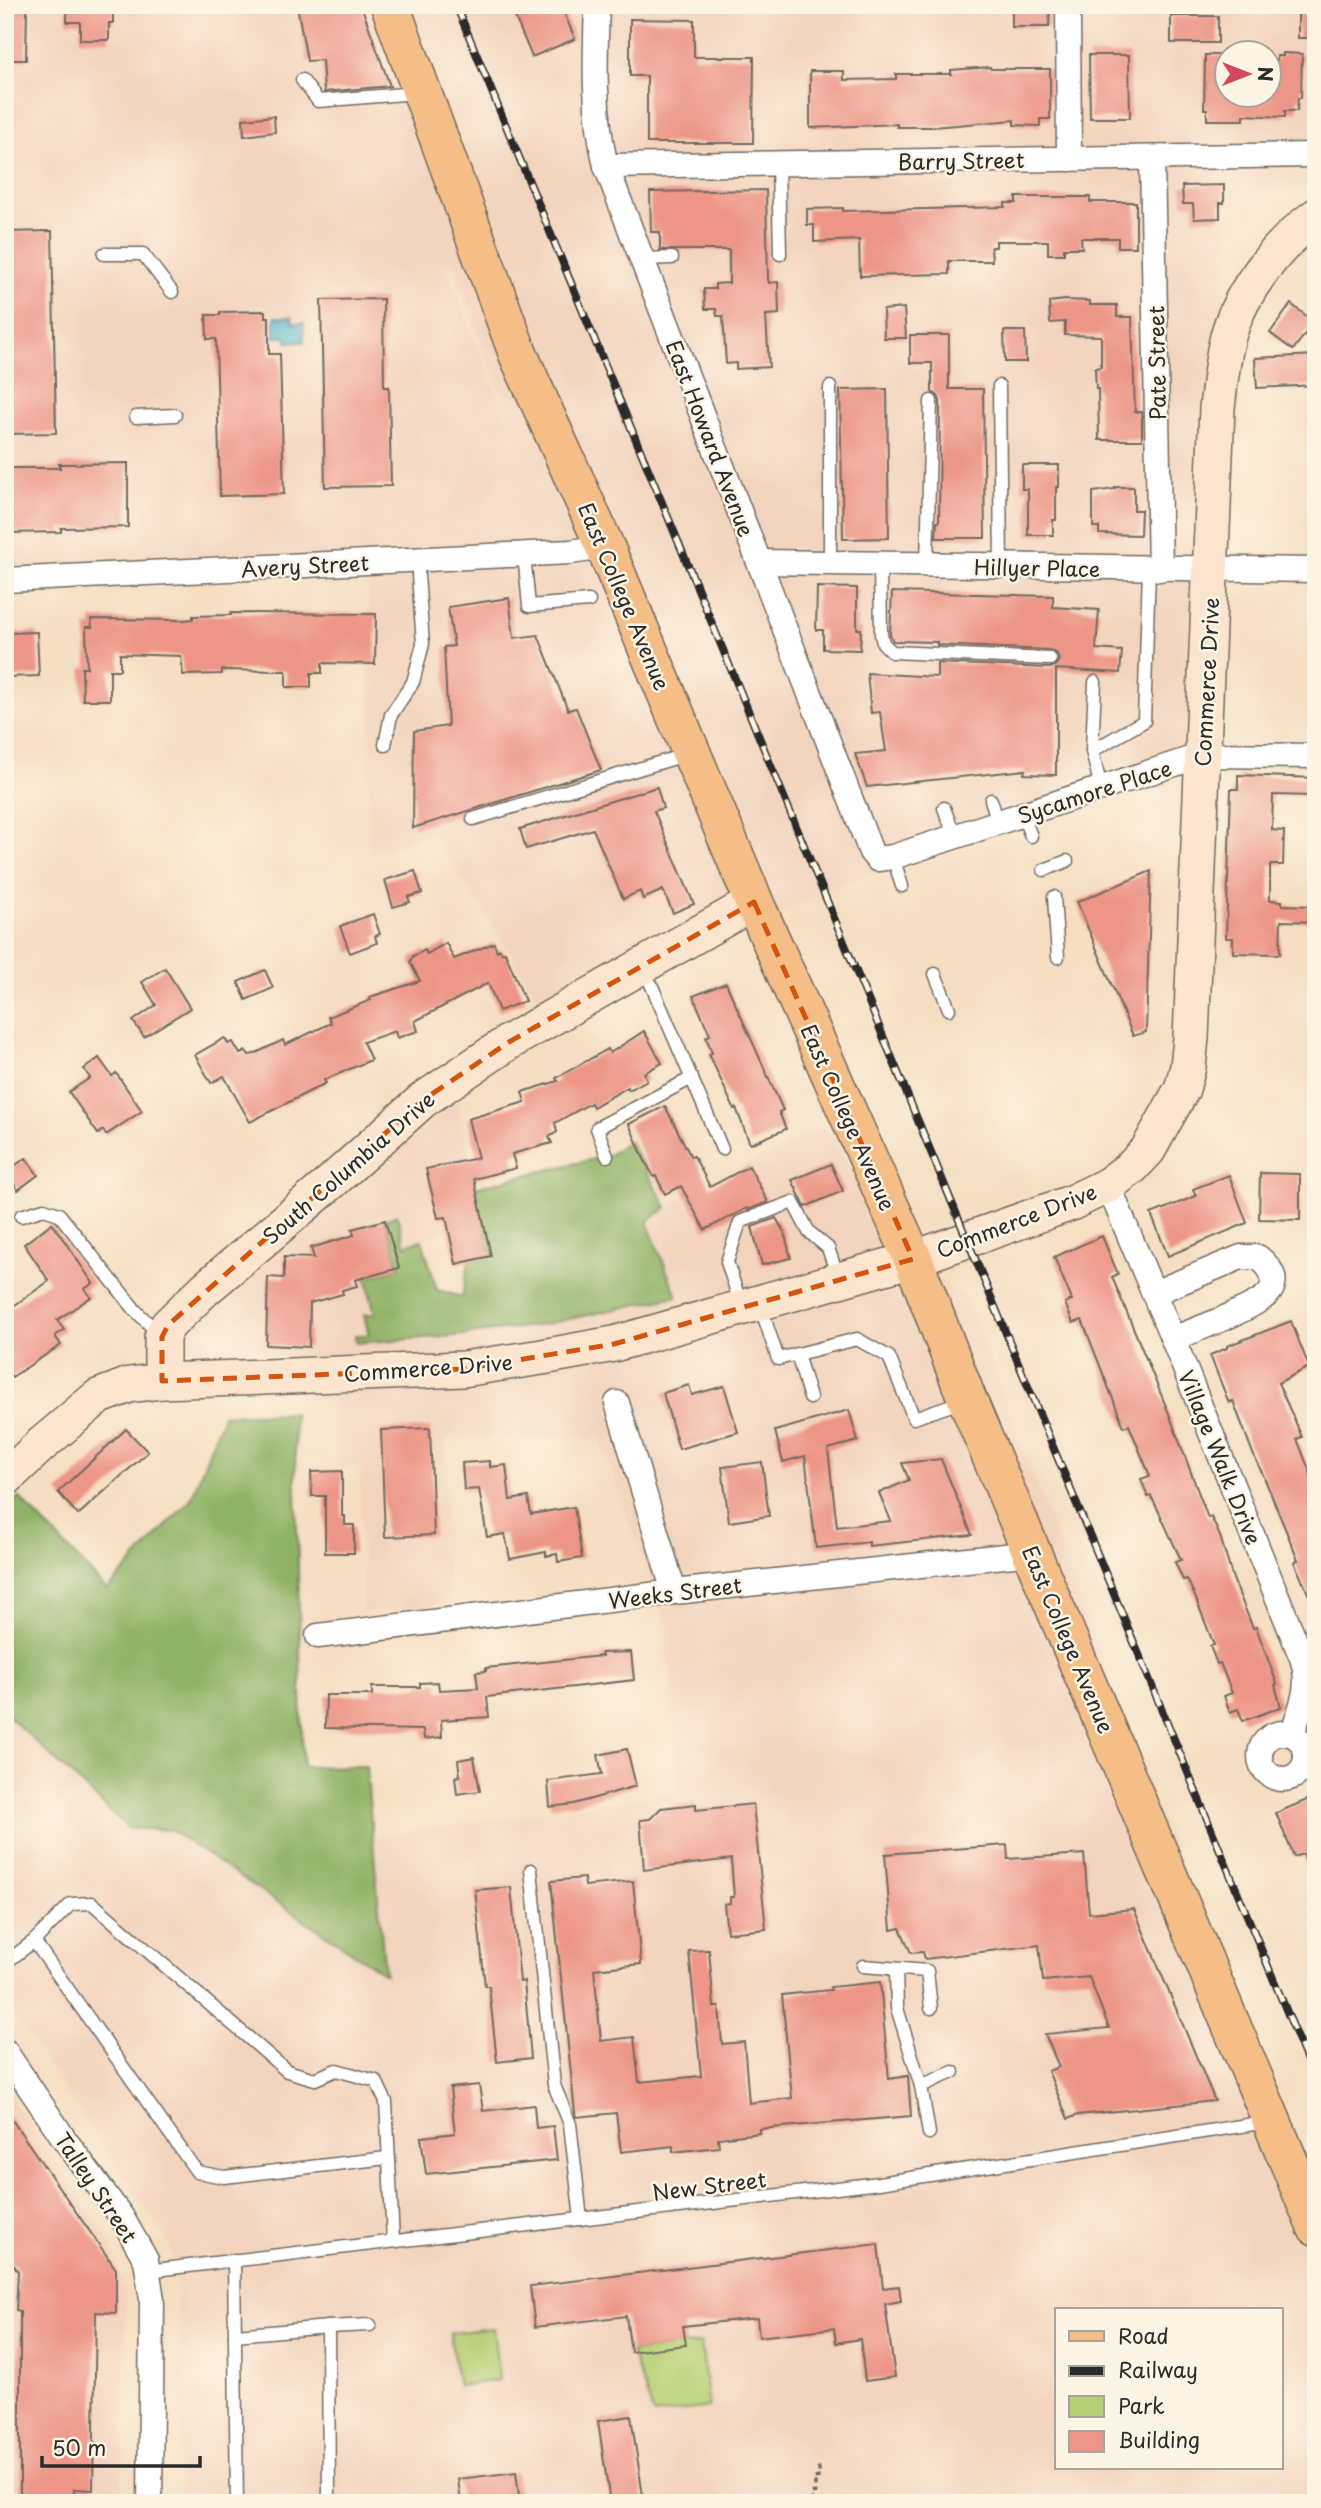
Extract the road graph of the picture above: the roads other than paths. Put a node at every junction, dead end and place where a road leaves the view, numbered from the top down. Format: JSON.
{"nodes":[{"id":1,"x":390,"y":5,"type":"edge"},
{"id":2,"x":597,"y":5,"type":"edge"},
{"id":3,"x":1068,"y":5,"type":"edge"},
{"id":4,"x":302,"y":80,"type":"dead end"},
{"id":5,"x":422,"y":93,"type":"junction"},
{"id":6,"x":1316,"y":155,"type":"edge"},
{"id":7,"x":1152,"y":158,"type":"junction"},
{"id":8,"x":1069,"y":159,"type":"junction"},
{"id":9,"x":778,"y":163,"type":"junction"},
{"id":10,"x":606,"y":166,"type":"junction"},
{"id":11,"x":1316,"y":216,"type":"edge"},
{"id":12,"x":104,"y":254,"type":"dead end"},
{"id":13,"x":780,"y":254,"type":"dead end"},
{"id":14,"x":672,"y":258,"type":"dead end"},
{"id":15,"x":641,"y":259,"type":"junction"},
{"id":16,"x":172,"y":292,"type":"dead end"},
{"id":17,"x":999,"y":386,"type":"dead end"},
{"id":18,"x":830,"y":387,"type":"dead end"},
{"id":19,"x":930,"y":401,"type":"dead end"},
{"id":20,"x":175,"y":415,"type":"dead end"},
{"id":21,"x":136,"y":416,"type":"dead end"},
{"id":22,"x":605,"y":547,"type":"junction"},
{"id":23,"x":524,"y":554,"type":"junction"},
{"id":24,"x":419,"y":559,"type":"junction"},
{"id":25,"x":759,"y":562,"type":"junction"},
{"id":26,"x":830,"y":563,"type":"junction"},
{"id":27,"x":880,"y":564,"type":"junction"},
{"id":28,"x":927,"y":565,"type":"junction"},
{"id":29,"x":1001,"y":566,"type":"junction"},
{"id":30,"x":1155,"y":569,"type":"junction"},
{"id":31,"x":1211,"y":570,"type":"junction"},
{"id":32,"x":1316,"y":570,"type":"edge"},
{"id":33,"x":5,"y":580,"type":"edge"},
{"id":34,"x":589,"y":601,"type":"dead end"},
{"id":35,"x":1050,"y":659,"type":"dead end"},
{"id":36,"x":1096,"y":682,"type":"dead end"},
{"id":37,"x":385,"y":745,"type":"dead end"},
{"id":38,"x":1092,"y":751,"type":"junction"},
{"id":39,"x":692,"y":753,"type":"junction"},
{"id":40,"x":1202,"y":755,"type":"junction"},
{"id":41,"x":1316,"y":756,"type":"edge"},
{"id":42,"x":1101,"y":788,"type":"junction"},
{"id":43,"x":944,"y":808,"type":"dead end"},
{"id":44,"x":473,"y":819,"type":"dead end"},
{"id":45,"x":955,"y":837,"type":"junction"},
{"id":46,"x":885,"y":858,"type":"junction"},
{"id":47,"x":1067,"y":861,"type":"dead end"},
{"id":48,"x":1044,"y":870,"type":"dead end"},
{"id":49,"x":902,"y":886,"type":"dead end"},
{"id":50,"x":1054,"y":897,"type":"dead end"},
{"id":51,"x":754,"y":902,"type":"junction"},
{"id":52,"x":1058,"y":957,"type":"dead end"},
{"id":53,"x":935,"y":974,"type":"dead end"},
{"id":54,"x":651,"y":984,"type":"dead end"},
{"id":55,"x":949,"y":1009,"type":"dead end"},
{"id":56,"x":692,"y":1078,"type":"junction"},
{"id":57,"x":722,"y":1149,"type":"dead end"},
{"id":58,"x":607,"y":1156,"type":"dead end"},
{"id":59,"x":1108,"y":1185,"type":"junction"},
{"id":60,"x":21,"y":1216,"type":"dead end"},
{"id":61,"x":914,"y":1259,"type":"junction"},
{"id":62,"x":840,"y":1281,"type":"junction"},
{"id":63,"x":1154,"y":1293,"type":"junction"},
{"id":64,"x":751,"y":1306,"type":"junction"},
{"id":65,"x":162,"y":1337,"type":"junction"},
{"id":66,"x":1173,"y":1339,"type":"junction"},
{"id":67,"x":797,"y":1354,"type":"junction"},
{"id":68,"x":162,"y":1381,"type":"junction"},
{"id":69,"x":810,"y":1398,"type":"dead end"},
{"id":70,"x":967,"y":1399,"type":"junction"},
{"id":71,"x":617,"y":1403,"type":"dead end"},
{"id":72,"x":5,"y":1479,"type":"edge"},
{"id":73,"x":1032,"y":1553,"type":"junction"},
{"id":74,"x":674,"y":1592,"type":"junction"},
{"id":75,"x":318,"y":1636,"type":"dead end"},
{"id":76,"x":1292,"y":1734,"type":"dead end"},
{"id":77,"x":531,"y":1870,"type":"dead end"},
{"id":78,"x":34,"y":1941,"type":"junction"},
{"id":79,"x":5,"y":1963,"type":"edge"},
{"id":80,"x":863,"y":1966,"type":"dead end"},
{"id":81,"x":896,"y":1969,"type":"junction"},
{"id":82,"x":931,"y":2008,"type":"dead end"},
{"id":83,"x":5,"y":2051,"type":"edge"},
{"id":84,"x":953,"y":2072,"type":"dead end"},
{"id":85,"x":921,"y":2086,"type":"junction"},
{"id":86,"x":1273,"y":2121,"type":"junction"},
{"id":87,"x":929,"y":2133,"type":"dead end"},
{"id":88,"x":387,"y":2158,"type":"junction"},
{"id":89,"x":581,"y":2219,"type":"junction"},
{"id":90,"x":1316,"y":2226,"type":"edge"},
{"id":91,"x":393,"y":2240,"type":"junction"},
{"id":92,"x":234,"y":2260,"type":"junction"},
{"id":93,"x":147,"y":2271,"type":"junction"},
{"id":94,"x":370,"y":2325,"type":"dead end"},
{"id":95,"x":328,"y":2327,"type":"junction"},
{"id":96,"x":235,"y":2335,"type":"junction"},
{"id":97,"x":150,"y":2503,"type":"edge"},
{"id":98,"x":237,"y":2503,"type":"edge"},
{"id":99,"x":329,"y":2503,"type":"edge"}],
"edges":[{"from":1,"to":5,"type":"main road","name":"East College Avenue"},
{"from":2,"to":10,"type":"street","name":"East Howard Avenue"},
{"from":3,"to":8,"type":"street"},
{"from":4,"to":5,"type":"lane"},
{"from":5,"to":22,"type":"main road","name":"East College Avenue"},
{"from":6,"to":7,"type":"street","name":"Barry Street"},
{"from":7,"to":8,"type":"street","name":"Barry Street"},
{"from":7,"to":30,"type":"street","name":"Pate Street"},
{"from":8,"to":9,"type":"street","name":"Barry Street"},
{"from":9,"to":10,"type":"street","name":"Barry Street"},
{"from":9,"to":13,"type":"lane"},
{"from":10,"to":15,"type":"street","name":"East Howard Avenue"},
{"from":11,"to":31,"type":"main road","name":"Commerce Drive"},
{"from":12,"to":16,"type":"lane"},
{"from":14,"to":15,"type":"lane"},
{"from":15,"to":25,"type":"street","name":"East Howard Avenue"},
{"from":17,"to":29,"type":"lane"},
{"from":18,"to":26,"type":"lane"},
{"from":19,"to":28,"type":"lane"},
{"from":20,"to":21,"type":"lane"},
{"from":22,"to":23,"type":"street","name":"Avery Street"},
{"from":22,"to":39,"type":"main road","name":"East College Avenue"},
{"from":23,"to":24,"type":"street","name":"Avery Street"},
{"from":23,"to":34,"type":"lane"},
{"from":24,"to":33,"type":"street","name":"Avery Street"},
{"from":24,"to":37,"type":"lane"},
{"from":25,"to":26,"type":"street","name":"Hillyer Place"},
{"from":25,"to":46,"type":"street","name":"East Howard Avenue"},
{"from":26,"to":27,"type":"street","name":"Hillyer Place"},
{"from":27,"to":28,"type":"street","name":"Hillyer Place"},
{"from":27,"to":35,"type":"lane"},
{"from":28,"to":29,"type":"street","name":"Hillyer Place"},
{"from":29,"to":30,"type":"street","name":"Hillyer Place"},
{"from":30,"to":31,"type":"street","name":"Hillyer Place"},
{"from":30,"to":38,"type":"lane"},
{"from":31,"to":32,"type":"street","name":"Hillyer Place"},
{"from":31,"to":40,"type":"main road","name":"Commerce Drive"},
{"from":36,"to":38,"type":"lane"},
{"from":38,"to":42,"type":"lane"},
{"from":39,"to":44,"type":"lane"},
{"from":39,"to":51,"type":"main road","name":"East College Avenue"},
{"from":40,"to":41,"type":"street","name":"Sycamore Place"},
{"from":40,"to":42,"type":"street","name":"Sycamore Place"},
{"from":40,"to":59,"type":"main road","name":"Commerce Drive"},
{"from":42,"to":45,"type":"street","name":"Sycamore Place"},
{"from":43,"to":45,"type":"lane"},
{"from":45,"to":46,"type":"street","name":"Sycamore Place"},
{"from":46,"to":49,"type":"lane"},
{"from":47,"to":48,"type":"lane"},
{"from":50,"to":52,"type":"lane"},
{"from":51,"to":61,"type":"main road","name":"East College Avenue"},
{"from":51,"to":65,"type":"main road","name":"South Columbia Drive"},
{"from":53,"to":55,"type":"lane"},
{"from":54,"to":56,"type":"lane"},
{"from":56,"to":57,"type":"lane"},
{"from":56,"to":58,"type":"lane"},
{"from":59,"to":61,"type":"main road","name":"Commerce Drive"},
{"from":59,"to":63,"type":"street","name":"Village Walk Drive"},
{"from":60,"to":65,"type":"lane"},
{"from":61,"to":62,"type":"main road","name":"Commerce Drive"},
{"from":61,"to":70,"type":"main road","name":"East College Avenue"},
{"from":62,"to":64,"type":"main road","name":"Commerce Drive"},
{"from":62,"to":64,"type":"lane"},
{"from":63,"to":66,"type":"street","name":"Village Walk Drive"},
{"from":63,"to":66,"type":"street"},
{"from":64,"to":67,"type":"lane"},
{"from":64,"to":68,"type":"main road","name":"Commerce Drive"},
{"from":65,"to":68,"type":"main road"},
{"from":66,"to":76,"type":"street","name":"Village Walk Drive"},
{"from":67,"to":69,"type":"lane"},
{"from":67,"to":70,"type":"lane"},
{"from":68,"to":72,"type":"main road"},
{"from":70,"to":73,"type":"main road","name":"East College Avenue"},
{"from":71,"to":74,"type":"street"},
{"from":73,"to":74,"type":"street","name":"Weeks Street"},
{"from":73,"to":86,"type":"main road","name":"East College Avenue"},
{"from":74,"to":75,"type":"street","name":"Weeks Street"},
{"from":77,"to":89,"type":"lane"},
{"from":78,"to":79,"type":"lane"},
{"from":78,"to":88,"type":"lane"},
{"from":78,"to":88,"type":"lane"},
{"from":80,"to":81,"type":"lane"},
{"from":81,"to":82,"type":"lane"},
{"from":81,"to":85,"type":"lane"},
{"from":83,"to":93,"type":"street","name":"Talley Street"},
{"from":84,"to":85,"type":"lane"},
{"from":85,"to":87,"type":"lane"},
{"from":86,"to":89,"type":"lane","name":"New Street"},
{"from":86,"to":90,"type":"main road","name":"East College Avenue"},
{"from":88,"to":91,"type":"lane"},
{"from":89,"to":91,"type":"lane","name":"New Street"},
{"from":91,"to":92,"type":"lane","name":"New Street"},
{"from":92,"to":93,"type":"lane","name":"New Street"},
{"from":92,"to":96,"type":"lane"},
{"from":93,"to":97,"type":"street","name":"Talley Street"},
{"from":94,"to":95,"type":"lane"},
{"from":95,"to":96,"type":"lane"},
{"from":95,"to":99,"type":"lane"},
{"from":96,"to":98,"type":"lane"}]}
